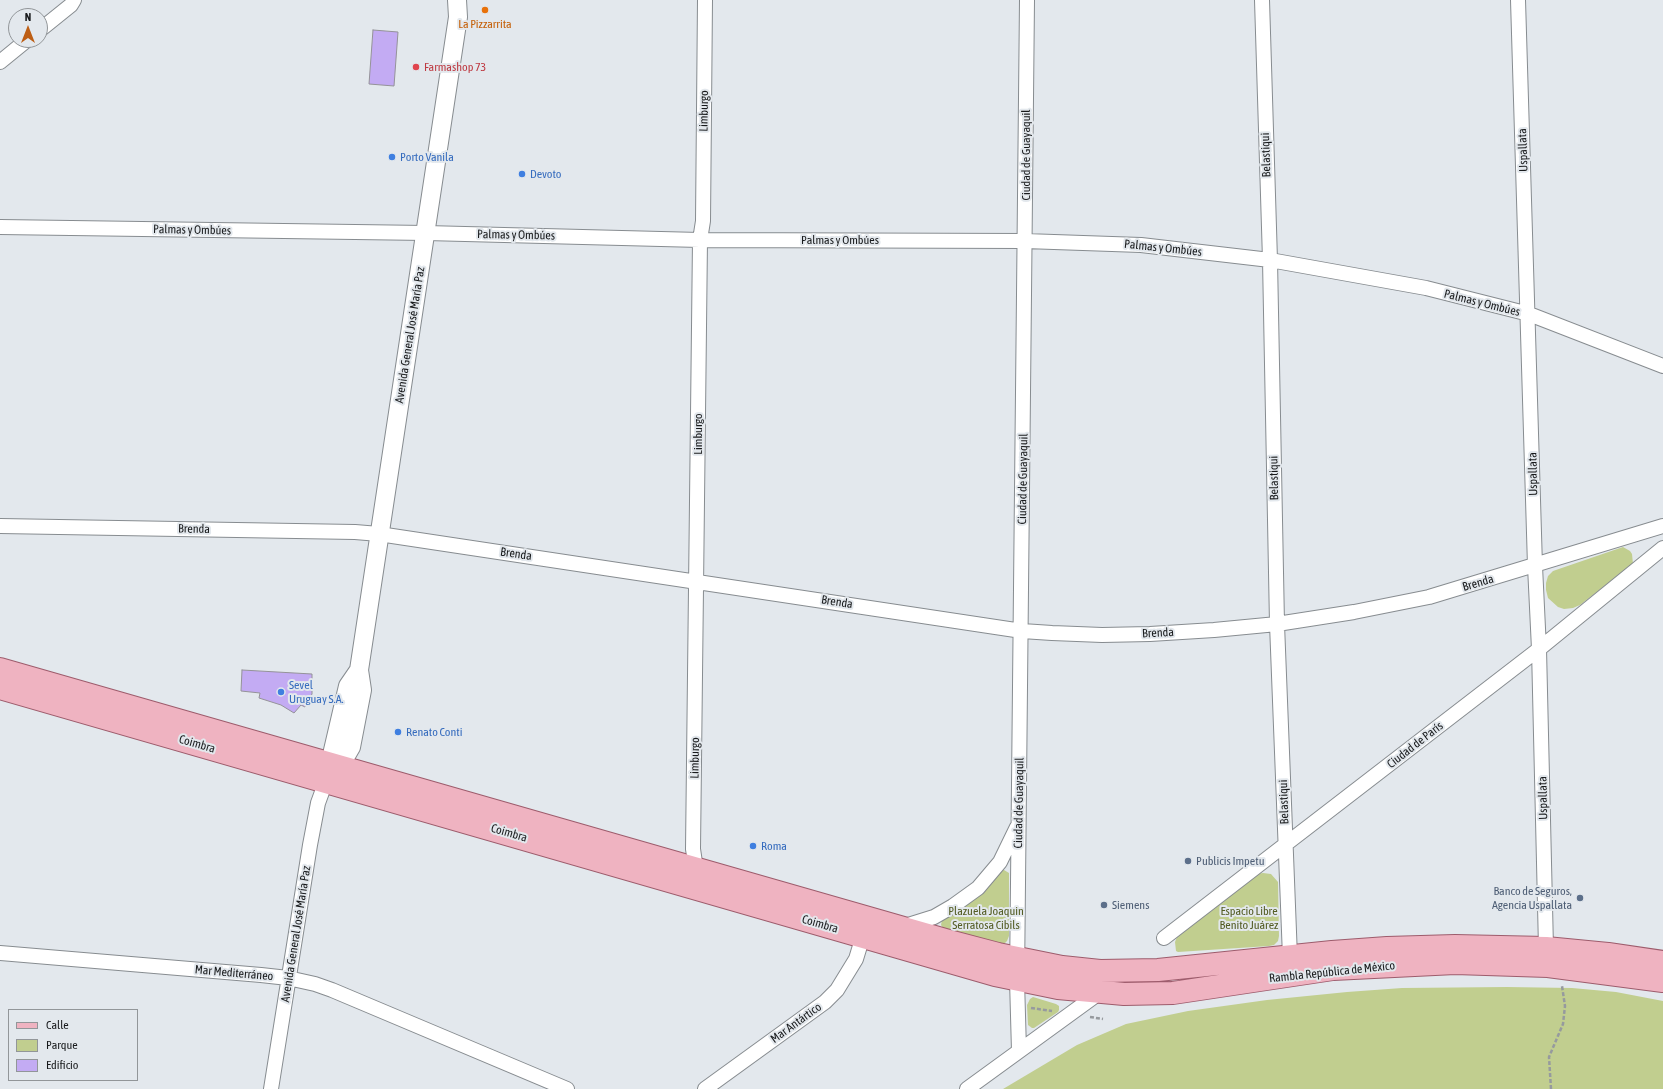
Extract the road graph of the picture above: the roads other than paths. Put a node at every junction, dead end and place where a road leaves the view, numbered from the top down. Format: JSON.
{"nodes":[{"id":1,"x":74,"y":0,"type":"edge"},
{"id":2,"x":457,"y":0,"type":"edge"},
{"id":3,"x":705,"y":0,"type":"edge"},
{"id":4,"x":1027,"y":0,"type":"edge"},
{"id":5,"x":1262,"y":0,"type":"edge"},
{"id":6,"x":1518,"y":0,"type":"edge"},
{"id":7,"x":48,"y":24,"type":"edge"},
{"id":8,"x":17,"y":48,"type":"edge"},
{"id":9,"x":0,"y":62,"type":"edge"},
{"id":10,"x":0,"y":227,"type":"edge"},
{"id":11,"x":426,"y":233,"type":"junction"},
{"id":12,"x":700,"y":240,"type":"junction"},
{"id":13,"x":1026,"y":241,"type":"junction"},
{"id":14,"x":1270,"y":260,"type":"junction"},
{"id":15,"x":1529,"y":314,"type":"junction"},
{"id":16,"x":1663,"y":366,"type":"edge"},
{"id":17,"x":0,"y":526,"type":"edge"},
{"id":18,"x":1663,"y":526,"type":"edge"},
{"id":19,"x":379,"y":534,"type":"junction"},
{"id":20,"x":1663,"y":548,"type":"edge"},
{"id":21,"x":1535,"y":566,"type":"junction"},
{"id":22,"x":697,"y":581,"type":"junction"},
{"id":23,"x":1277,"y":624,"type":"junction"},
{"id":24,"x":1022,"y":630,"type":"junction"},
{"id":25,"x":1539,"y":649,"type":"junction"},
{"id":26,"x":0,"y":669,"type":"edge"},
{"id":27,"x":0,"y":688,"type":"edge"},
{"id":28,"x":332,"y":770,"type":"junction"},
{"id":29,"x":1019,"y":823,"type":"junction"},
{"id":30,"x":1286,"y":844,"type":"junction"},
{"id":31,"x":696,"y":869,"type":"junction"},
{"id":32,"x":902,"y":927,"type":"junction"},
{"id":33,"x":863,"y":936,"type":"junction"},
{"id":34,"x":1164,"y":938,"type":"dead end"},
{"id":35,"x":1546,"y":948,"type":"junction"},
{"id":36,"x":0,"y":953,"type":"edge"},
{"id":37,"x":1290,"y":957,"type":"junction"},
{"id":38,"x":1018,"y":958,"type":"junction"},
{"id":39,"x":1663,"y":962,"type":"edge"},
{"id":40,"x":1158,"y":970,"type":"joint"},
{"id":41,"x":288,"y":978,"type":"junction"},
{"id":42,"x":1017,"y":980,"type":"junction"},
{"id":43,"x":1663,"y":981,"type":"edge"},
{"id":44,"x":1099,"y":993,"type":"junction"},
{"id":45,"x":1019,"y":1051,"type":"junction"},
{"id":46,"x":271,"y":1089,"type":"edge"},
{"id":47,"x":567,"y":1089,"type":"edge"},
{"id":48,"x":705,"y":1089,"type":"edge"},
{"id":49,"x":967,"y":1089,"type":"edge"}],
"edges":[{"from":1,"to":7,"type":"street"},
{"from":2,"to":11,"type":"street","name":"Avenida General José María Paz"},
{"from":3,"to":12,"type":"street","name":"Limburgo"},
{"from":4,"to":13,"type":"street","name":"Ciudad de Guayaquil"},
{"from":5,"to":14,"type":"street","name":"Belastiqui"},
{"from":6,"to":15,"type":"street","name":"Uspallata"},
{"from":8,"to":9,"type":"street"},
{"from":10,"to":11,"type":"street","name":"Palmas y Ombúes"},
{"from":11,"to":12,"type":"street","name":"Palmas y Ombúes"},
{"from":11,"to":19,"type":"street","name":"Avenida General José María Paz"},
{"from":12,"to":13,"type":"street","name":"Palmas y Ombúes"},
{"from":12,"to":22,"type":"street","name":"Limburgo"},
{"from":13,"to":14,"type":"street","name":"Palmas y Ombúes"},
{"from":13,"to":24,"type":"street","name":"Ciudad de Guayaquil"},
{"from":14,"to":15,"type":"street","name":"Palmas y Ombúes"},
{"from":14,"to":23,"type":"street","name":"Belastiqui"},
{"from":15,"to":16,"type":"street","name":"Palmas y Ombúes"},
{"from":15,"to":21,"type":"street","name":"Uspallata"},
{"from":17,"to":19,"type":"street","name":"Brenda"},
{"from":18,"to":21,"type":"street","name":"Brenda"},
{"from":19,"to":22,"type":"street","name":"Brenda"},
{"from":19,"to":28,"type":"street","name":"Avenida General José María Paz"},
{"from":20,"to":25,"type":"street","name":"Ciudad de París"},
{"from":21,"to":23,"type":"street","name":"Brenda"},
{"from":21,"to":25,"type":"street","name":"Uspallata"},
{"from":22,"to":24,"type":"street","name":"Brenda"},
{"from":22,"to":31,"type":"street","name":"Limburgo"},
{"from":23,"to":24,"type":"street","name":"Brenda"},
{"from":23,"to":30,"type":"street","name":"Belastiqui"},
{"from":24,"to":29,"type":"street","name":"Ciudad de Guayaquil"},
{"from":25,"to":30,"type":"street","name":"Ciudad de París"},
{"from":25,"to":35,"type":"street","name":"Uspallata"},
{"from":26,"to":28,"type":"main road","name":"Coimbra"},
{"from":27,"to":28,"type":"main road","name":"Coimbra"},
{"from":28,"to":31,"type":"main road","name":"Coimbra"},
{"from":28,"to":33,"type":"main road","name":"Coimbra"},
{"from":28,"to":41,"type":"street","name":"Avenida General José María Paz"},
{"from":29,"to":32,"type":"street"},
{"from":29,"to":38,"type":"street","name":"Ciudad de Guayaquil"},
{"from":30,"to":34,"type":"street","name":"Ciudad de París"},
{"from":30,"to":37,"type":"street","name":"Belastiqui"},
{"from":31,"to":32,"type":"main road","name":"Coimbra"},
{"from":32,"to":38,"type":"main road","name":"Coimbra"},
{"from":33,"to":42,"type":"main road","name":"Coimbra"},
{"from":33,"to":48,"type":"street","name":"Mar Antártico"},
{"from":35,"to":37,"type":"main road","name":"Rambla República de México"},
{"from":35,"to":39,"type":"main road","name":"Rambla República de México"},
{"from":36,"to":41,"type":"street","name":"Mar Mediterráneo"},
{"from":37,"to":40,"type":"main road","name":"Rambla República de México"},
{"from":38,"to":40,"type":"main road","name":"Coimbra"},
{"from":38,"to":42,"type":"street"},
{"from":41,"to":46,"type":"street","name":"Avenida General José María Paz"},
{"from":41,"to":47,"type":"street","name":"Mar Mediterráneo"},
{"from":42,"to":44,"type":"main road","name":"Coimbra"},
{"from":42,"to":45,"type":"street"},
{"from":43,"to":44,"type":"main road","name":"Rambla República de México"},
{"from":44,"to":45,"type":"street"},
{"from":45,"to":49,"type":"street"}]}
